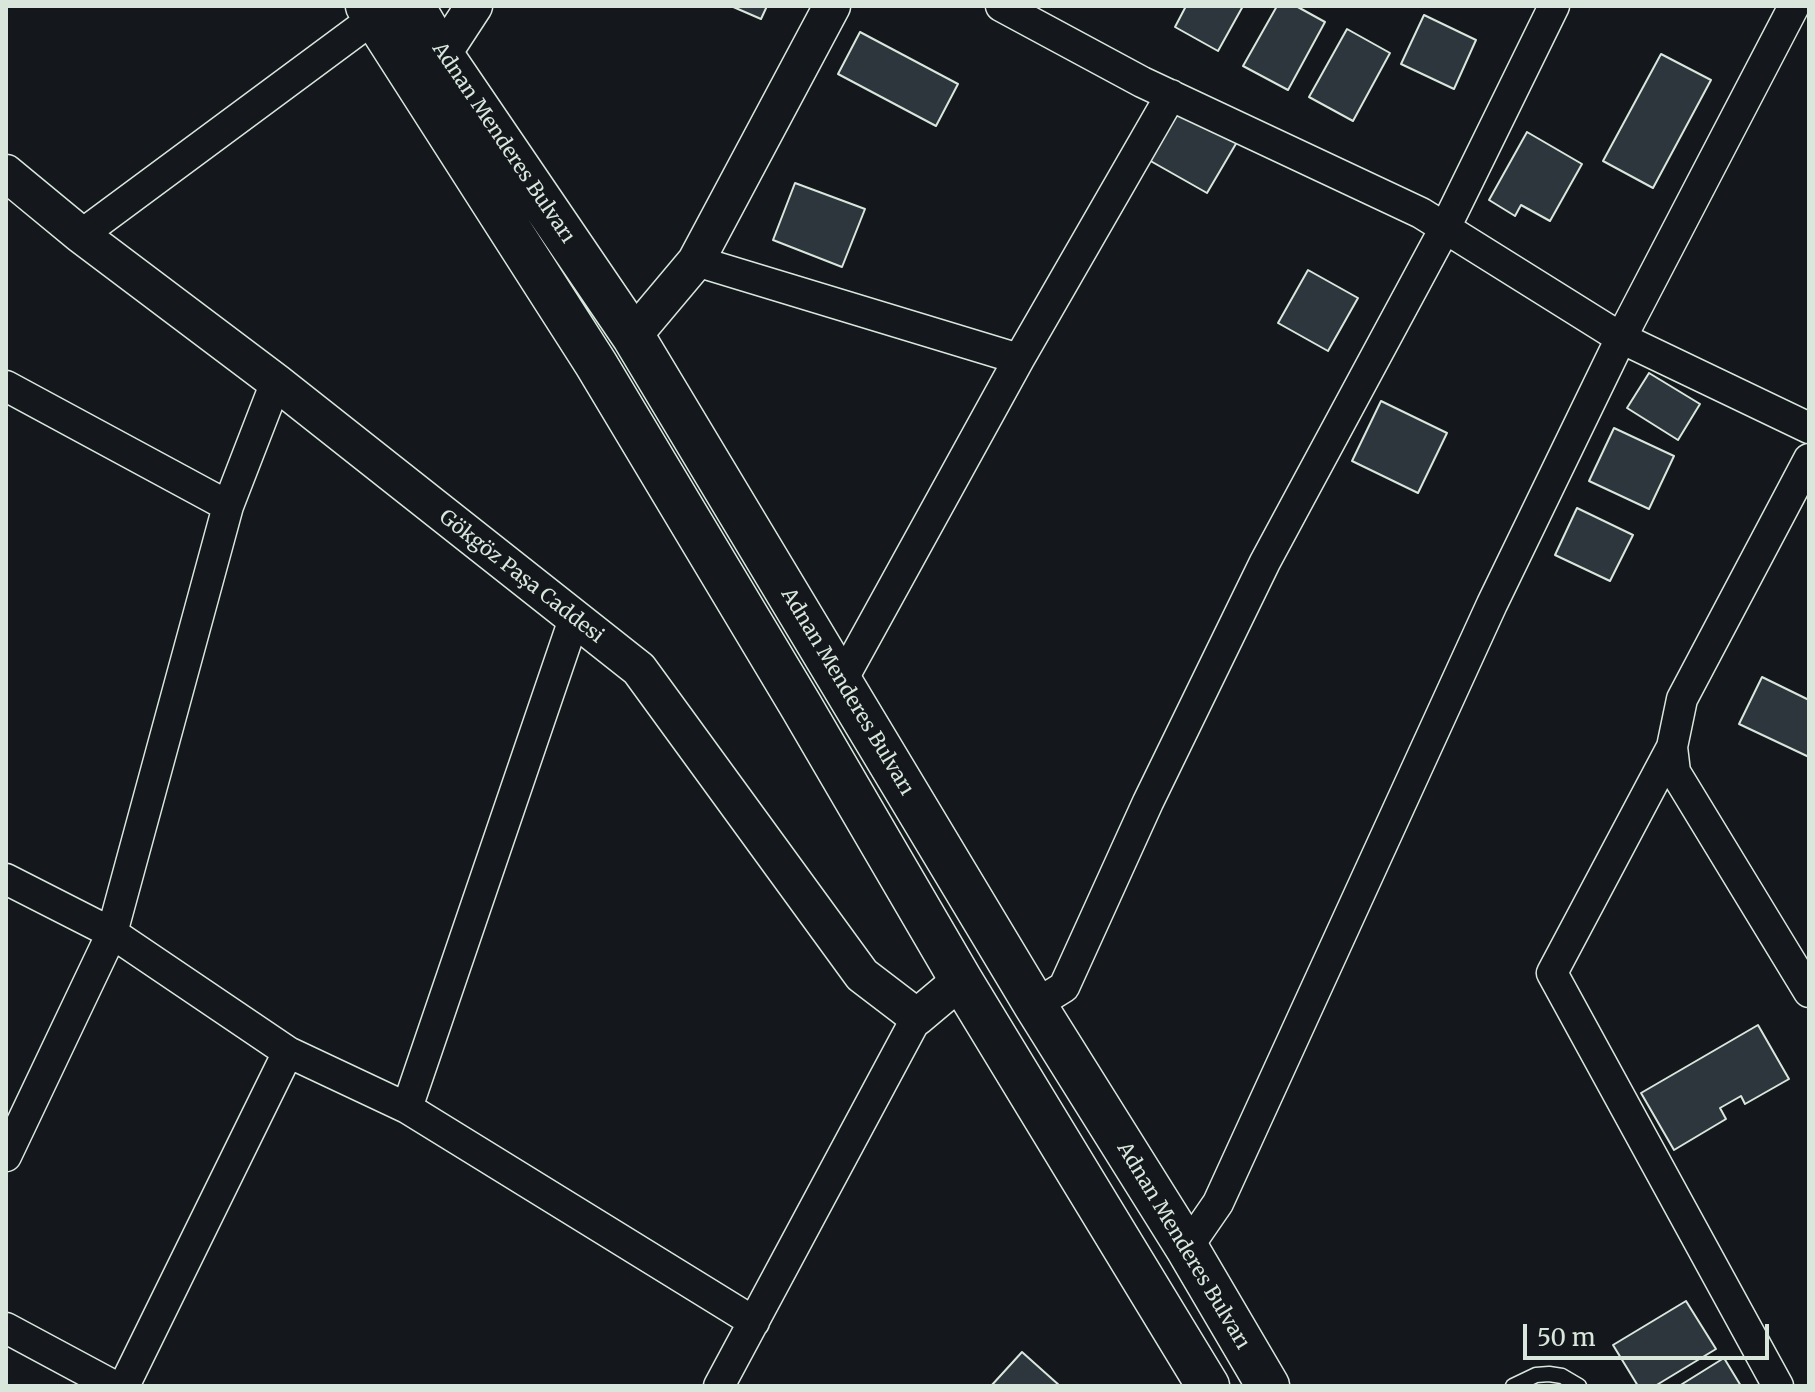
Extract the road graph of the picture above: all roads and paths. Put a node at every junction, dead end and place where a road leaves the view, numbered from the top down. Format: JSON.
{"nodes":[{"id":1,"x":474,"y":6,"type":"edge"},
{"id":2,"x":832,"y":6,"type":"edge"},
{"id":3,"x":1001,"y":6,"type":"edge"},
{"id":4,"x":1554,"y":6,"type":"edge"},
{"id":5,"x":1794,"y":6,"type":"edge"},
{"id":6,"x":385,"y":10,"type":"edge"},
{"id":7,"x":442,"y":55,"type":"junction"},
{"id":8,"x":1171,"y":95,"type":"junction"},
{"id":9,"x":6,"y":173,"type":"edge"},
{"id":10,"x":1445,"y":228,"type":"junction"},
{"id":11,"x":81,"y":235,"type":"junction"},
{"id":12,"x":696,"y":261,"type":"junction"},
{"id":13,"x":633,"y":336,"type":"junction"},
{"id":14,"x":1621,"y":338,"type":"junction"},
{"id":15,"x":1019,"y":359,"type":"junction"},
{"id":16,"x":276,"y":382,"type":"junction"},
{"id":17,"x":6,"y":386,"type":"edge"},
{"id":18,"x":1809,"y":428,"type":"edge"},
{"id":19,"x":1809,"y":459,"type":"edge"},
{"id":20,"x":228,"y":506,"type":"junction"},
{"id":21,"x":574,"y":619,"type":"junction"},
{"id":22,"x":841,"y":682,"type":"junction"},
{"id":23,"x":1672,"y":747,"type":"junction"},
{"id":24,"x":6,"y":879,"type":"edge"},
{"id":25,"x":112,"y":933,"type":"junction"},
{"id":26,"x":961,"y":980,"type":"junction"},
{"id":27,"x":1809,"y":992,"type":"edge"},
{"id":28,"x":1035,"y":1005,"type":"junction"},
{"id":29,"x":917,"y":1017,"type":"junction"},
{"id":30,"x":288,"y":1052,"type":"junction"},
{"id":31,"x":407,"y":1108,"type":"junction"},
{"id":32,"x":6,"y":1156,"type":"edge"},
{"id":33,"x":1187,"y":1248,"type":"junction"},
{"id":34,"x":754,"y":1322,"type":"junction"},
{"id":35,"x":6,"y":1328,"type":"edge"},
{"id":36,"x":114,"y":1386,"type":"edge"},
{"id":37,"x":124,"y":1386,"type":"edge"},
{"id":38,"x":719,"y":1386,"type":"edge"},
{"id":39,"x":1208,"y":1386,"type":"edge"},
{"id":40,"x":1268,"y":1386,"type":"edge"},
{"id":41,"x":1513,"y":1386,"type":"edge"},
{"id":42,"x":1579,"y":1386,"type":"edge"},
{"id":43,"x":1778,"y":1386,"type":"edge"}],
"edges":[{"from":1,"to":7,"type":"street"},
{"from":2,"to":12,"type":"street"},
{"from":3,"to":8,"type":"street"},
{"from":4,"to":10,"type":"street"},
{"from":5,"to":14,"type":"street"},
{"from":6,"to":7,"type":"main road","name":"Adnan Menderes Bulvarı"},
{"from":6,"to":11,"type":"street"},
{"from":6,"to":26,"type":"main road","name":"Adnan Menderes Bulvarı"},
{"from":7,"to":13,"type":"main road","name":"Adnan Menderes Bulvarı"},
{"from":8,"to":10,"type":"street"},
{"from":8,"to":15,"type":"street"},
{"from":9,"to":11,"type":"street","name":"Gökgöz Paşa Caddesi"},
{"from":10,"to":14,"type":"street"},
{"from":10,"to":28,"type":"street"},
{"from":11,"to":16,"type":"street","name":"Gökgöz Paşa Caddesi"},
{"from":12,"to":13,"type":"street"},
{"from":12,"to":15,"type":"street"},
{"from":13,"to":22,"type":"main road","name":"Adnan Menderes Bulvarı"},
{"from":14,"to":18,"type":"street"},
{"from":14,"to":33,"type":"street"},
{"from":15,"to":22,"type":"street"},
{"from":16,"to":20,"type":"street"},
{"from":16,"to":21,"type":"street","name":"Gökgöz Paşa Caddesi"},
{"from":17,"to":20,"type":"street"},
{"from":19,"to":23,"type":"street"},
{"from":20,"to":25,"type":"street"},
{"from":21,"to":29,"type":"street","name":"Gökgöz Paşa Caddesi"},
{"from":21,"to":31,"type":"street"},
{"from":22,"to":28,"type":"main road","name":"Adnan Menderes Bulvarı"},
{"from":23,"to":27,"type":"street"},
{"from":23,"to":43,"type":"street"},
{"from":24,"to":25,"type":"street"},
{"from":25,"to":30,"type":"street"},
{"from":25,"to":32,"type":"street"},
{"from":26,"to":29,"type":"street"},
{"from":26,"to":39,"type":"main road","name":"Adnan Menderes Bulvarı"},
{"from":28,"to":33,"type":"main road","name":"Adnan Menderes Bulvarı"},
{"from":29,"to":34,"type":"street"},
{"from":30,"to":31,"type":"street"},
{"from":30,"to":37,"type":"street"},
{"from":31,"to":34,"type":"street"},
{"from":33,"to":40,"type":"main road","name":"Adnan Menderes Bulvarı"},
{"from":34,"to":38,"type":"street"},
{"from":35,"to":36,"type":"street"},
{"from":41,"to":42,"type":"lane"}]}
